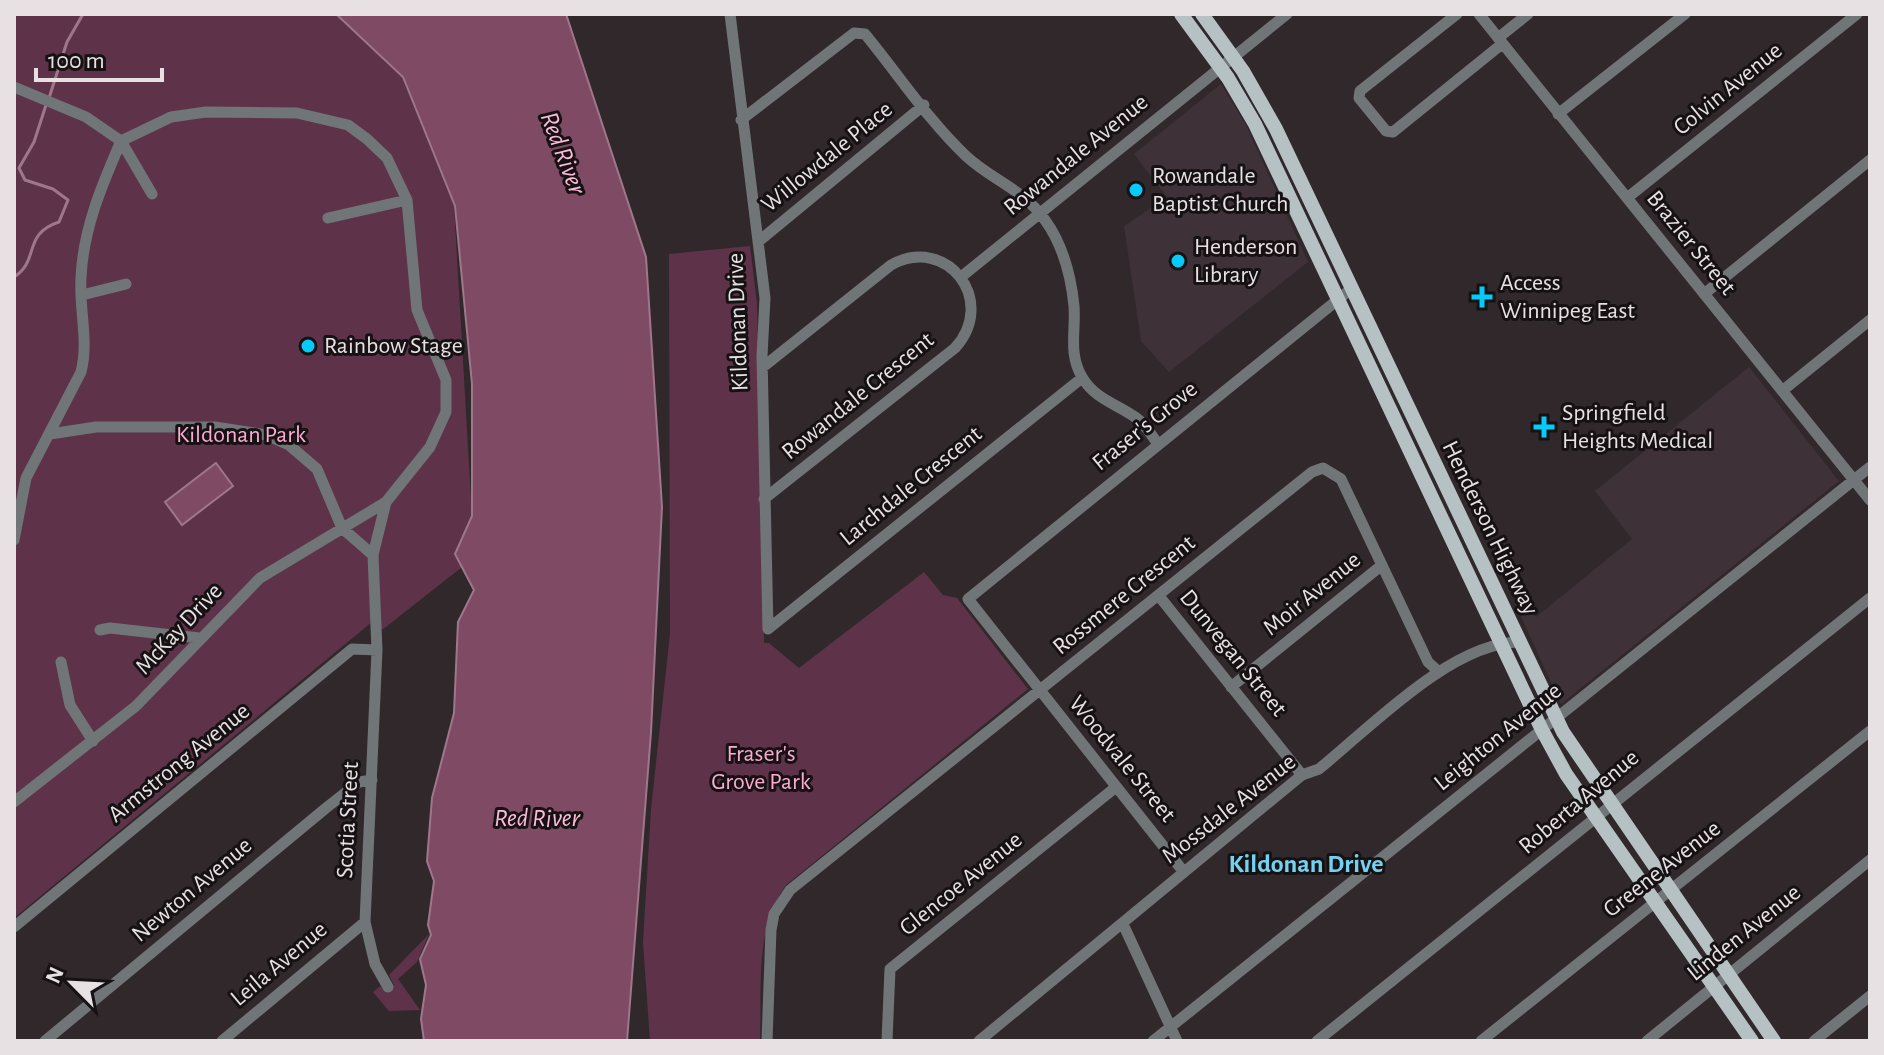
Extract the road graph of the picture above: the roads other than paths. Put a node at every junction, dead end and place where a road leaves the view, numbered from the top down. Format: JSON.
{"nodes":[{"id":1,"x":730,"y":14,"type":"edge"},
{"id":2,"x":1181,"y":14,"type":"edge"},
{"id":3,"x":1202,"y":14,"type":"edge"},
{"id":4,"x":1287,"y":14,"type":"edge"},
{"id":5,"x":1457,"y":14,"type":"edge"},
{"id":6,"x":1479,"y":14,"type":"edge"},
{"id":7,"x":1528,"y":14,"type":"edge"},
{"id":8,"x":1685,"y":14,"type":"edge"},
{"id":9,"x":1857,"y":14,"type":"edge"},
{"id":10,"x":1500,"y":41,"type":"junction"},
{"id":11,"x":1233,"y":57,"type":"junction"},
{"id":12,"x":1220,"y":68,"type":"junction"},
{"id":13,"x":14,"y":87,"type":"edge"},
{"id":14,"x":924,"y":105,"type":"junction"},
{"id":15,"x":1558,"y":114,"type":"junction"},
{"id":16,"x":741,"y":120,"type":"junction"},
{"id":17,"x":121,"y":141,"type":"junction"},
{"id":18,"x":1870,"y":160,"type":"edge"},
{"id":19,"x":1276,"y":168,"type":"junction"},
{"id":20,"x":1295,"y":169,"type":"junction"},
{"id":21,"x":152,"y":194,"type":"dead end"},
{"id":22,"x":1627,"y":198,"type":"junction"},
{"id":23,"x":407,"y":200,"type":"junction"},
{"id":24,"x":1039,"y":212,"type":"junction"},
{"id":25,"x":328,"y":218,"type":"dead end"},
{"id":26,"x":758,"y":242,"type":"junction"},
{"id":27,"x":961,"y":277,"type":"junction"},
{"id":28,"x":126,"y":284,"type":"dead end"},
{"id":29,"x":1351,"y":289,"type":"junction"},
{"id":30,"x":1704,"y":294,"type":"junction"},
{"id":31,"x":82,"y":295,"type":"junction"},
{"id":32,"x":1338,"y":301,"type":"junction"},
{"id":33,"x":1870,"y":320,"type":"edge"},
{"id":34,"x":763,"y":367,"type":"junction"},
{"id":35,"x":1082,"y":378,"type":"junction"},
{"id":36,"x":1782,"y":391,"type":"junction"},
{"id":37,"x":50,"y":434,"type":"junction"},
{"id":38,"x":1158,"y":444,"type":"junction"},
{"id":39,"x":1434,"y":461,"type":"junction"},
{"id":40,"x":1870,"y":467,"type":"edge"},
{"id":41,"x":1419,"y":470,"type":"junction"},
{"id":42,"x":1854,"y":480,"type":"junction"},
{"id":43,"x":764,"y":499,"type":"junction"},
{"id":44,"x":1870,"y":500,"type":"edge"},
{"id":45,"x":386,"y":502,"type":"junction"},
{"id":46,"x":342,"y":528,"type":"junction"},
{"id":47,"x":14,"y":540,"type":"edge"},
{"id":48,"x":373,"y":555,"type":"junction"},
{"id":49,"x":1479,"y":555,"type":"junction"},
{"id":50,"x":1463,"y":562,"type":"junction"},
{"id":51,"x":1382,"y":565,"type":"junction"},
{"id":52,"x":1159,"y":596,"type":"junction"},
{"id":53,"x":1870,"y":598,"type":"edge"},
{"id":54,"x":968,"y":599,"type":"joint"},
{"id":55,"x":768,"y":629,"type":"joint"},
{"id":56,"x":100,"y":630,"type":"dead end"},
{"id":57,"x":199,"y":638,"type":"junction"},
{"id":58,"x":1501,"y":642,"type":"junction"},
{"id":59,"x":1520,"y":642,"type":"junction"},
{"id":60,"x":377,"y":650,"type":"junction"},
{"id":61,"x":61,"y":662,"type":"dead end"},
{"id":62,"x":1439,"y":672,"type":"junction"},
{"id":63,"x":1231,"y":687,"type":"junction"},
{"id":64,"x":1039,"y":690,"type":"junction"},
{"id":65,"x":1556,"y":718,"type":"junction"},
{"id":66,"x":1542,"y":730,"type":"junction"},
{"id":67,"x":1870,"y":731,"type":"edge"},
{"id":68,"x":93,"y":741,"type":"junction"},
{"id":69,"x":1302,"y":775,"type":"junction"},
{"id":70,"x":372,"y":780,"type":"junction"},
{"id":71,"x":1116,"y":787,"type":"junction"},
{"id":72,"x":14,"y":802,"type":"edge"},
{"id":73,"x":1612,"y":806,"type":"junction"},
{"id":74,"x":1598,"y":818,"type":"junction"},
{"id":75,"x":1870,"y":860,"type":"edge"},
{"id":76,"x":1183,"y":871,"type":"junction"},
{"id":77,"x":1670,"y":890,"type":"junction"},
{"id":78,"x":1656,"y":902,"type":"junction"},
{"id":79,"x":365,"y":922,"type":"junction"},
{"id":80,"x":1123,"y":924,"type":"junction"},
{"id":81,"x":14,"y":927,"type":"edge"},
{"id":82,"x":1728,"y":975,"type":"junction"},
{"id":83,"x":388,"y":987,"type":"dead end"},
{"id":84,"x":1714,"y":987,"type":"junction"},
{"id":85,"x":1870,"y":996,"type":"edge"},
{"id":86,"x":1170,"y":1028,"type":"junction"},
{"id":87,"x":45,"y":1041,"type":"edge"},
{"id":88,"x":222,"y":1041,"type":"edge"},
{"id":89,"x":767,"y":1041,"type":"edge"},
{"id":90,"x":887,"y":1041,"type":"edge"},
{"id":91,"x":979,"y":1041,"type":"edge"},
{"id":92,"x":1153,"y":1041,"type":"edge"},
{"id":93,"x":1177,"y":1041,"type":"edge"},
{"id":94,"x":1317,"y":1041,"type":"edge"},
{"id":95,"x":1481,"y":1041,"type":"edge"},
{"id":96,"x":1647,"y":1041,"type":"edge"},
{"id":97,"x":1752,"y":1041,"type":"edge"},
{"id":98,"x":1774,"y":1041,"type":"edge"},
{"id":99,"x":1814,"y":1041,"type":"edge"}],
"edges":[{"from":1,"to":16,"type":"street","name":"Kildonan Drive"},
{"from":2,"to":12,"type":"main road","name":"Henderson Highway"},
{"from":3,"to":11,"type":"main road","name":"Henderson Highway"},
{"from":4,"to":11,"type":"street","name":"Rowandale Avenue"},
{"from":5,"to":10,"type":"street"},
{"from":6,"to":10,"type":"street","name":"Brazier Street"},
{"from":7,"to":10,"type":"street"},
{"from":8,"to":15,"type":"street"},
{"from":9,"to":22,"type":"street","name":"Colvin Avenue"},
{"from":10,"to":15,"type":"street","name":"Brazier Street"},
{"from":11,"to":12,"type":"street","name":"Rowandale Avenue"},
{"from":11,"to":20,"type":"main road","name":"Henderson Highway"},
{"from":12,"to":19,"type":"main road","name":"Henderson Highway"},
{"from":12,"to":24,"type":"street","name":"Rowandale Avenue"},
{"from":13,"to":17,"type":"street"},
{"from":14,"to":16,"type":"street"},
{"from":14,"to":24,"type":"street"},
{"from":14,"to":26,"type":"street","name":"Willowdale Place"},
{"from":15,"to":22,"type":"street","name":"Brazier Street"},
{"from":16,"to":26,"type":"street","name":"Kildonan Drive"},
{"from":17,"to":21,"type":"street"},
{"from":17,"to":23,"type":"street"},
{"from":17,"to":31,"type":"street"},
{"from":18,"to":30,"type":"street"},
{"from":19,"to":20,"type":"main road"},
{"from":19,"to":32,"type":"main road","name":"Henderson Highway"},
{"from":20,"to":29,"type":"main road","name":"Henderson Highway"},
{"from":22,"to":30,"type":"street","name":"Brazier Street"},
{"from":23,"to":25,"type":"street"},
{"from":23,"to":45,"type":"street"},
{"from":24,"to":27,"type":"street","name":"Rowandale Avenue"},
{"from":24,"to":35,"type":"street"},
{"from":26,"to":34,"type":"street","name":"Kildonan Drive"},
{"from":27,"to":34,"type":"street"},
{"from":27,"to":43,"type":"street","name":"Rowandale Crescent"},
{"from":28,"to":31,"type":"street"},
{"from":29,"to":32,"type":"street","name":"Fraser's Grove"},
{"from":29,"to":39,"type":"main road","name":"Henderson Highway"},
{"from":30,"to":36,"type":"street","name":"Brazier Street"},
{"from":31,"to":37,"type":"street"},
{"from":32,"to":38,"type":"street","name":"Fraser's Grove"},
{"from":32,"to":41,"type":"main road","name":"Henderson Highway"},
{"from":33,"to":36,"type":"street"},
{"from":34,"to":43,"type":"street","name":"Kildonan Drive"},
{"from":35,"to":38,"type":"street"},
{"from":35,"to":55,"type":"street","name":"Larchdale Crescent"},
{"from":36,"to":42,"type":"street","name":"Brazier Street"},
{"from":37,"to":46,"type":"street"},
{"from":37,"to":47,"type":"street"},
{"from":38,"to":54,"type":"street","name":"Fraser's Grove"},
{"from":39,"to":41,"type":"main road"},
{"from":39,"to":49,"type":"main road","name":"Henderson Highway"},
{"from":40,"to":42,"type":"street","name":"Leighton Avenue"},
{"from":41,"to":50,"type":"main road","name":"Henderson Highway"},
{"from":42,"to":44,"type":"street","name":"Brazier Street"},
{"from":42,"to":65,"type":"street","name":"Leighton Avenue"},
{"from":43,"to":55,"type":"street","name":"Kildonan Drive"},
{"from":45,"to":46,"type":"street","name":"McKay Drive"},
{"from":45,"to":48,"type":"street","name":"Scotia Street"},
{"from":46,"to":48,"type":"street"},
{"from":46,"to":57,"type":"street","name":"McKay Drive"},
{"from":48,"to":60,"type":"street","name":"Scotia Street"},
{"from":49,"to":50,"type":"main road"},
{"from":49,"to":59,"type":"main road","name":"Henderson Highway"},
{"from":50,"to":58,"type":"main road","name":"Henderson Highway"},
{"from":51,"to":52,"type":"street","name":"Rossmere Crescent"},
{"from":51,"to":62,"type":"street","name":"Rossmere Crescent"},
{"from":51,"to":63,"type":"street","name":"Moir Avenue"},
{"from":52,"to":63,"type":"street","name":"Dunvegan Street"},
{"from":52,"to":64,"type":"street","name":"Rossmere Crescent"},
{"from":53,"to":73,"type":"street","name":"Roberta Avenue"},
{"from":54,"to":64,"type":"street","name":"Woodvale Street"},
{"from":56,"to":57,"type":"street"},
{"from":57,"to":68,"type":"street","name":"McKay Drive"},
{"from":58,"to":59,"type":"street","name":"Mossdale Avenue"},
{"from":58,"to":62,"type":"street","name":"Mossdale Avenue"},
{"from":58,"to":66,"type":"main road","name":"Henderson Highway"},
{"from":59,"to":65,"type":"main road","name":"Henderson Highway"},
{"from":60,"to":70,"type":"street","name":"Scotia Street"},
{"from":60,"to":81,"type":"street","name":"Armstrong Avenue"},
{"from":61,"to":68,"type":"street"},
{"from":62,"to":69,"type":"street","name":"Mossdale Avenue"},
{"from":63,"to":69,"type":"street","name":"Dunvegan Street"},
{"from":64,"to":71,"type":"street","name":"Woodvale Street"},
{"from":64,"to":89,"type":"street","name":"Rossmere Crescent"},
{"from":65,"to":66,"type":"street","name":"Leighton Avenue"},
{"from":65,"to":73,"type":"main road","name":"Henderson Highway"},
{"from":66,"to":74,"type":"main road","name":"Henderson Highway"},
{"from":66,"to":86,"type":"street","name":"Leighton Avenue"},
{"from":67,"to":77,"type":"street","name":"Greene Avenue"},
{"from":68,"to":72,"type":"street","name":"McKay Drive"},
{"from":69,"to":76,"type":"street","name":"Mossdale Avenue"},
{"from":70,"to":79,"type":"street","name":"Scotia Street"},
{"from":70,"to":87,"type":"street","name":"Newton Avenue"},
{"from":71,"to":76,"type":"street","name":"Woodvale Street"},
{"from":71,"to":90,"type":"street","name":"Glencoe Avenue"},
{"from":73,"to":74,"type":"street","name":"Roberta Avenue"},
{"from":73,"to":77,"type":"main road","name":"Henderson Highway"},
{"from":74,"to":78,"type":"main road","name":"Henderson Highway"},
{"from":74,"to":94,"type":"street","name":"Roberta Avenue"},
{"from":75,"to":82,"type":"street","name":"Linden Avenue"},
{"from":76,"to":80,"type":"street","name":"Mossdale Avenue"},
{"from":77,"to":78,"type":"street","name":"Greene Avenue"},
{"from":77,"to":82,"type":"main road","name":"Henderson Highway"},
{"from":78,"to":84,"type":"main road","name":"Henderson Highway"},
{"from":78,"to":95,"type":"street","name":"Greene Avenue"},
{"from":79,"to":83,"type":"street","name":"Scotia Street"},
{"from":79,"to":88,"type":"street","name":"Leila Avenue"},
{"from":80,"to":86,"type":"street"},
{"from":80,"to":91,"type":"street","name":"Mossdale Avenue"},
{"from":82,"to":84,"type":"street","name":"Linden Avenue"},
{"from":82,"to":98,"type":"main road","name":"Henderson Highway"},
{"from":84,"to":96,"type":"street","name":"Linden Avenue"},
{"from":84,"to":97,"type":"main road","name":"Henderson Highway"},
{"from":85,"to":99,"type":"street"},
{"from":86,"to":92,"type":"street","name":"Leighton Avenue"},
{"from":86,"to":93,"type":"street"}]}
